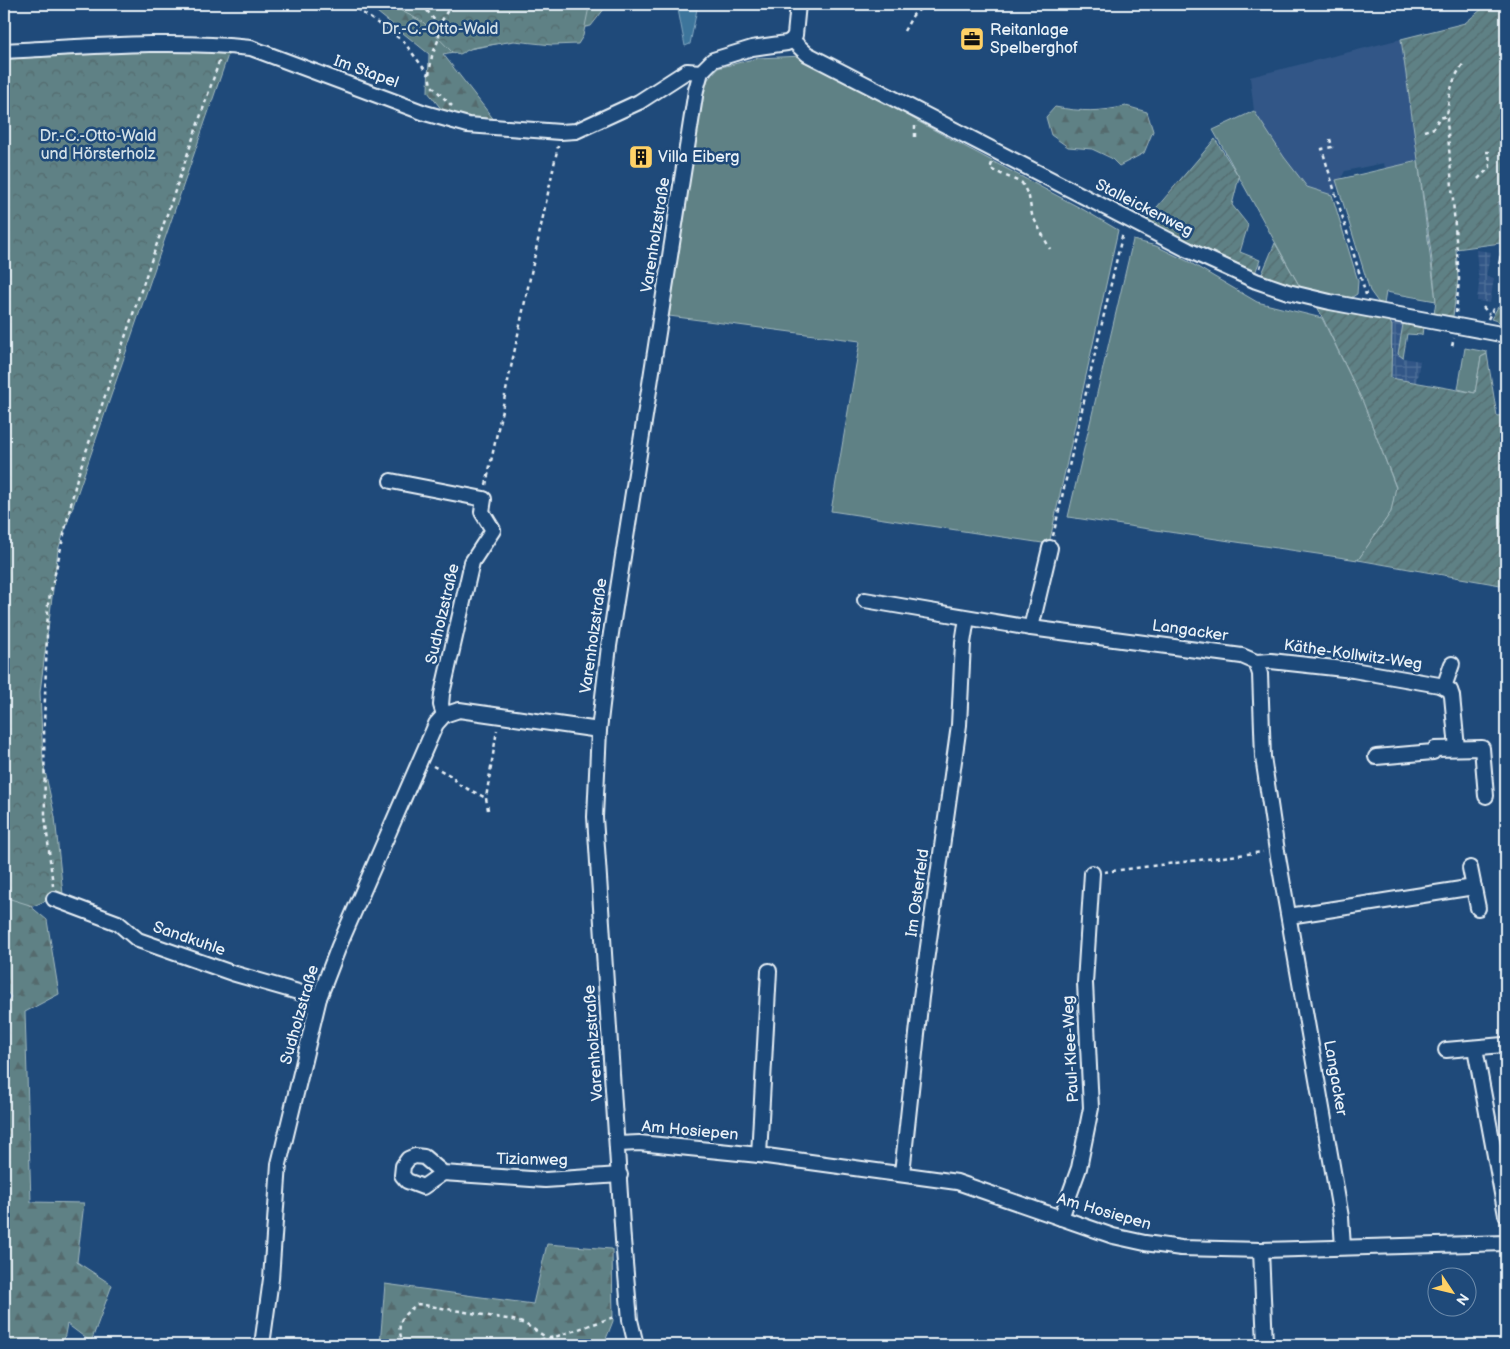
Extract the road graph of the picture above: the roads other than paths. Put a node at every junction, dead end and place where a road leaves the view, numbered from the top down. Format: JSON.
{"nodes":[{"id":1,"x":798,"y":4,"type":"edge"},
{"id":2,"x":792,"y":40,"type":"junction"},
{"id":3,"x":4,"y":51,"type":"edge"},
{"id":4,"x":701,"y":72,"type":"junction"},
{"id":5,"x":1506,"y":335,"type":"edge"},
{"id":6,"x":391,"y":482,"type":"dead end"},
{"id":7,"x":1050,"y":548,"type":"road end"},
{"id":8,"x":865,"y":600,"type":"dead end"},
{"id":9,"x":967,"y":618,"type":"junction"},
{"id":10,"x":1031,"y":628,"type":"junction"},
{"id":11,"x":1256,"y":662,"type":"junction"},
{"id":12,"x":1452,"y":664,"type":"dead end"},
{"id":13,"x":1444,"y":687,"type":"junction"},
{"id":14,"x":444,"y":715,"type":"junction"},
{"id":15,"x":599,"y":730,"type":"junction"},
{"id":16,"x":1457,"y":748,"type":"junction"},
{"id":17,"x":1376,"y":757,"type":"dead end"},
{"id":18,"x":1486,"y":796,"type":"dead end"},
{"id":19,"x":1470,"y":868,"type":"dead end"},
{"id":20,"x":1092,"y":873,"type":"road end"},
{"id":21,"x":1474,"y":888,"type":"junction"},
{"id":22,"x":54,"y":899,"type":"road end"},
{"id":23,"x":1478,"y":908,"type":"dead end"},
{"id":24,"x":1289,"y":916,"type":"junction"},
{"id":25,"x":769,"y":971,"type":"dead end"},
{"id":26,"x":319,"y":998,"type":"junction"},
{"id":27,"x":1503,"y":1046,"type":"dead end"},
{"id":28,"x":1475,"y":1048,"type":"junction"},
{"id":29,"x":1446,"y":1050,"type":"dead end"},
{"id":30,"x":618,"y":1144,"type":"junction"},
{"id":31,"x":759,"y":1156,"type":"junction"},
{"id":32,"x":444,"y":1173,"type":"dead end"},
{"id":33,"x":902,"y":1173,"type":"junction"},
{"id":34,"x":620,"y":1175,"type":"junction"},
{"id":35,"x":1506,"y":1215,"type":"edge"},
{"id":36,"x":1061,"y":1218,"type":"junction"},
{"id":37,"x":1506,"y":1243,"type":"edge"},
{"id":38,"x":1343,"y":1247,"type":"junction"},
{"id":39,"x":1261,"y":1250,"type":"junction"},
{"id":40,"x":262,"y":1345,"type":"edge"},
{"id":41,"x":636,"y":1345,"type":"edge"},
{"id":42,"x":1265,"y":1345,"type":"edge"}],
"edges":[{"from":1,"to":2,"type":"street"},
{"from":2,"to":4,"type":"street"},
{"from":2,"to":5,"type":"street","name":"Stalleickenweg"},
{"from":3,"to":4,"type":"street","name":"Im Stapel"},
{"from":4,"to":15,"type":"street","name":"Varenholzstraße"},
{"from":6,"to":14,"type":"street","name":"Sudholzstraße"},
{"from":7,"to":10,"type":"street"},
{"from":8,"to":9,"type":"street","name":"Langacker"},
{"from":9,"to":10,"type":"street","name":"Langacker"},
{"from":9,"to":33,"type":"street","name":"Im Osterfeld"},
{"from":10,"to":11,"type":"street","name":"Langacker"},
{"from":11,"to":13,"type":"street","name":"Käthe-Kollwitz-Weg"},
{"from":11,"to":24,"type":"street","name":"Langacker"},
{"from":12,"to":13,"type":"street"},
{"from":13,"to":16,"type":"street"},
{"from":14,"to":15,"type":"street"},
{"from":14,"to":26,"type":"street","name":"Sudholzstraße"},
{"from":15,"to":30,"type":"street","name":"Varenholzstraße"},
{"from":16,"to":17,"type":"street"},
{"from":16,"to":18,"type":"street"},
{"from":19,"to":21,"type":"street"},
{"from":20,"to":36,"type":"street","name":"Paul-Klee-Weg"},
{"from":21,"to":23,"type":"street"},
{"from":21,"to":24,"type":"street"},
{"from":22,"to":26,"type":"street","name":"Sandkuhle"},
{"from":24,"to":38,"type":"street","name":"Langacker"},
{"from":25,"to":31,"type":"street","name":"Am Hosiepen"},
{"from":26,"to":40,"type":"street","name":"Sudholzstraße"},
{"from":27,"to":28,"type":"street"},
{"from":28,"to":29,"type":"street"},
{"from":28,"to":35,"type":"street"},
{"from":30,"to":31,"type":"street","name":"Am Hosiepen"},
{"from":30,"to":34,"type":"street","name":"Varenholzstraße"},
{"from":31,"to":33,"type":"street","name":"Am Hosiepen"},
{"from":32,"to":34,"type":"street","name":"Tizianweg"},
{"from":33,"to":36,"type":"street","name":"Am Hosiepen"},
{"from":34,"to":41,"type":"street","name":"Varenholzstraße"},
{"from":36,"to":39,"type":"street","name":"Am Hosiepen"},
{"from":37,"to":38,"type":"street","name":"Am Hosiepen"},
{"from":38,"to":39,"type":"street","name":"Am Hosiepen"},
{"from":39,"to":42,"type":"street"}]}
